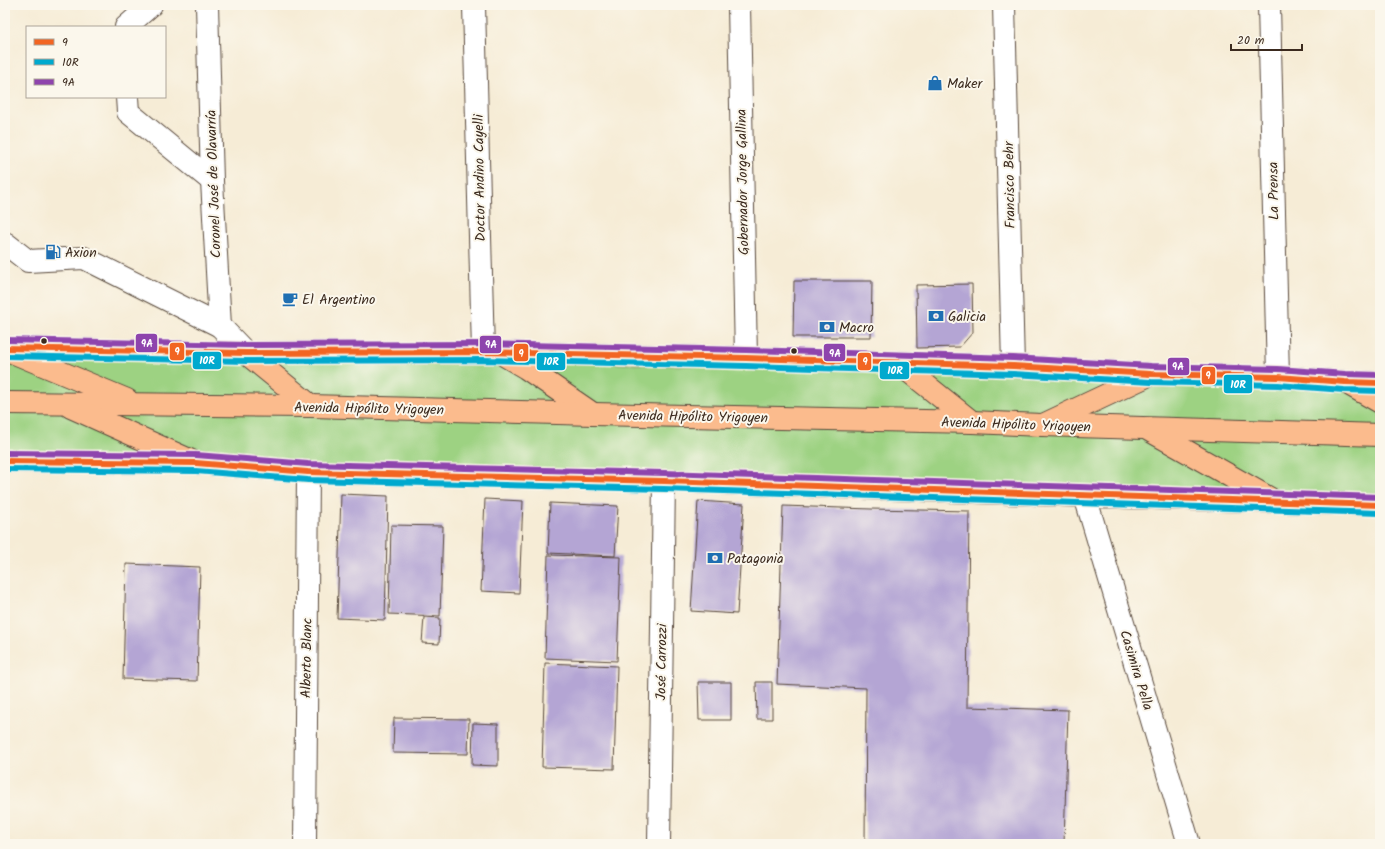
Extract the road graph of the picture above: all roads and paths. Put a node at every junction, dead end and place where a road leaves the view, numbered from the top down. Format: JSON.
{"nodes":[{"id":1,"x":151,"y":5,"type":"edge"},
{"id":2,"x":207,"y":5,"type":"edge"},
{"id":3,"x":474,"y":5,"type":"edge"},
{"id":4,"x":739,"y":5,"type":"edge"},
{"id":5,"x":1004,"y":5,"type":"edge"},
{"id":6,"x":1269,"y":5,"type":"edge"},
{"id":7,"x":127,"y":26,"type":"edge"},
{"id":8,"x":127,"y":98,"type":"edge"},
{"id":9,"x":212,"y":181,"type":"junction"},
{"id":10,"x":5,"y":243,"type":"edge"},
{"id":11,"x":220,"y":326,"type":"junction"},
{"id":12,"x":5,"y":349,"type":"edge"},
{"id":13,"x":491,"y":352,"type":"junction"},
{"id":14,"x":246,"y":353,"type":"junction"},
{"id":15,"x":746,"y":358,"type":"junction"},
{"id":16,"x":897,"y":362,"type":"junction"},
{"id":17,"x":1013,"y":366,"type":"junction"},
{"id":18,"x":1151,"y":374,"type":"junction"},
{"id":19,"x":1278,"y":377,"type":"junction"},
{"id":20,"x":1345,"y":382,"type":"junction"},
{"id":21,"x":1380,"y":383,"type":"edge"},
{"id":22,"x":1380,"y":402,"type":"edge"},
{"id":23,"x":5,"y":403,"type":"edge"},
{"id":24,"x":64,"y":404,"type":"junction"},
{"id":25,"x":138,"y":404,"type":"junction"},
{"id":26,"x":311,"y":406,"type":"junction"},
{"id":27,"x":593,"y":414,"type":"junction"},
{"id":28,"x":972,"y":422,"type":"junction"},
{"id":29,"x":1042,"y":425,"type":"junction"},
{"id":30,"x":1146,"y":429,"type":"junction"},
{"id":31,"x":1380,"y":436,"type":"edge"},
{"id":32,"x":5,"y":461,"type":"edge"},
{"id":33,"x":196,"y":463,"type":"junction"},
{"id":34,"x":308,"y":472,"type":"junction"},
{"id":35,"x":664,"y":480,"type":"junction"},
{"id":36,"x":1085,"y":496,"type":"junction"},
{"id":37,"x":1276,"y":502,"type":"junction"},
{"id":38,"x":1380,"y":505,"type":"edge"},
{"id":39,"x":305,"y":844,"type":"edge"},
{"id":40,"x":658,"y":844,"type":"edge"},
{"id":41,"x":1189,"y":844,"type":"edge"}],
"edges":[{"from":1,"to":7,"type":"street"},
{"from":2,"to":9,"type":"street","name":"Coronel José de Olavarría"},
{"from":3,"to":13,"type":"street","name":"Doctor Andino Cayelli"},
{"from":4,"to":15,"type":"street","name":"Gobernador Jorge Gallina"},
{"from":5,"to":17,"type":"street","name":"Francisco Behr"},
{"from":6,"to":19,"type":"street","name":"La Prensa"},
{"from":8,"to":9,"type":"street"},
{"from":9,"to":11,"type":"street","name":"Coronel José de Olavarría"},
{"from":10,"to":11,"type":"street"},
{"from":11,"to":14,"type":"street"},
{"from":12,"to":14,"type":"street"},
{"from":12,"to":25,"type":"highway"},
{"from":13,"to":14,"type":"street"},
{"from":13,"to":15,"type":"street"},
{"from":13,"to":27,"type":"highway"},
{"from":14,"to":26,"type":"highway"},
{"from":15,"to":16,"type":"street"},
{"from":16,"to":17,"type":"street"},
{"from":16,"to":28,"type":"highway"},
{"from":17,"to":18,"type":"street"},
{"from":18,"to":19,"type":"street"},
{"from":18,"to":29,"type":"highway"},
{"from":19,"to":20,"type":"street"},
{"from":20,"to":21,"type":"street"},
{"from":20,"to":22,"type":"highway"},
{"from":23,"to":24,"type":"highway","name":"Avenida Hipólito Yrigoyen"},
{"from":24,"to":25,"type":"highway","name":"Avenida Hipólito Yrigoyen"},
{"from":24,"to":33,"type":"highway"},
{"from":25,"to":26,"type":"highway","name":"Avenida Hipólito Yrigoyen"},
{"from":26,"to":27,"type":"highway","name":"Avenida Hipólito Yrigoyen"},
{"from":27,"to":28,"type":"highway","name":"Avenida Hipólito Yrigoyen"},
{"from":28,"to":29,"type":"highway","name":"Avenida Hipólito Yrigoyen"},
{"from":29,"to":30,"type":"highway","name":"Avenida Hipólito Yrigoyen"},
{"from":30,"to":31,"type":"highway","name":"Avenida Hipólito Yrigoyen"},
{"from":30,"to":37,"type":"highway"},
{"from":32,"to":33,"type":"street"},
{"from":33,"to":34,"type":"street"},
{"from":34,"to":35,"type":"street"},
{"from":34,"to":39,"type":"street","name":"Alberto Blanc"},
{"from":35,"to":36,"type":"street"},
{"from":35,"to":40,"type":"street","name":"José Carrozzi"},
{"from":36,"to":37,"type":"street"},
{"from":36,"to":41,"type":"street","name":"Casimira Pella"},
{"from":37,"to":38,"type":"street"}]}
